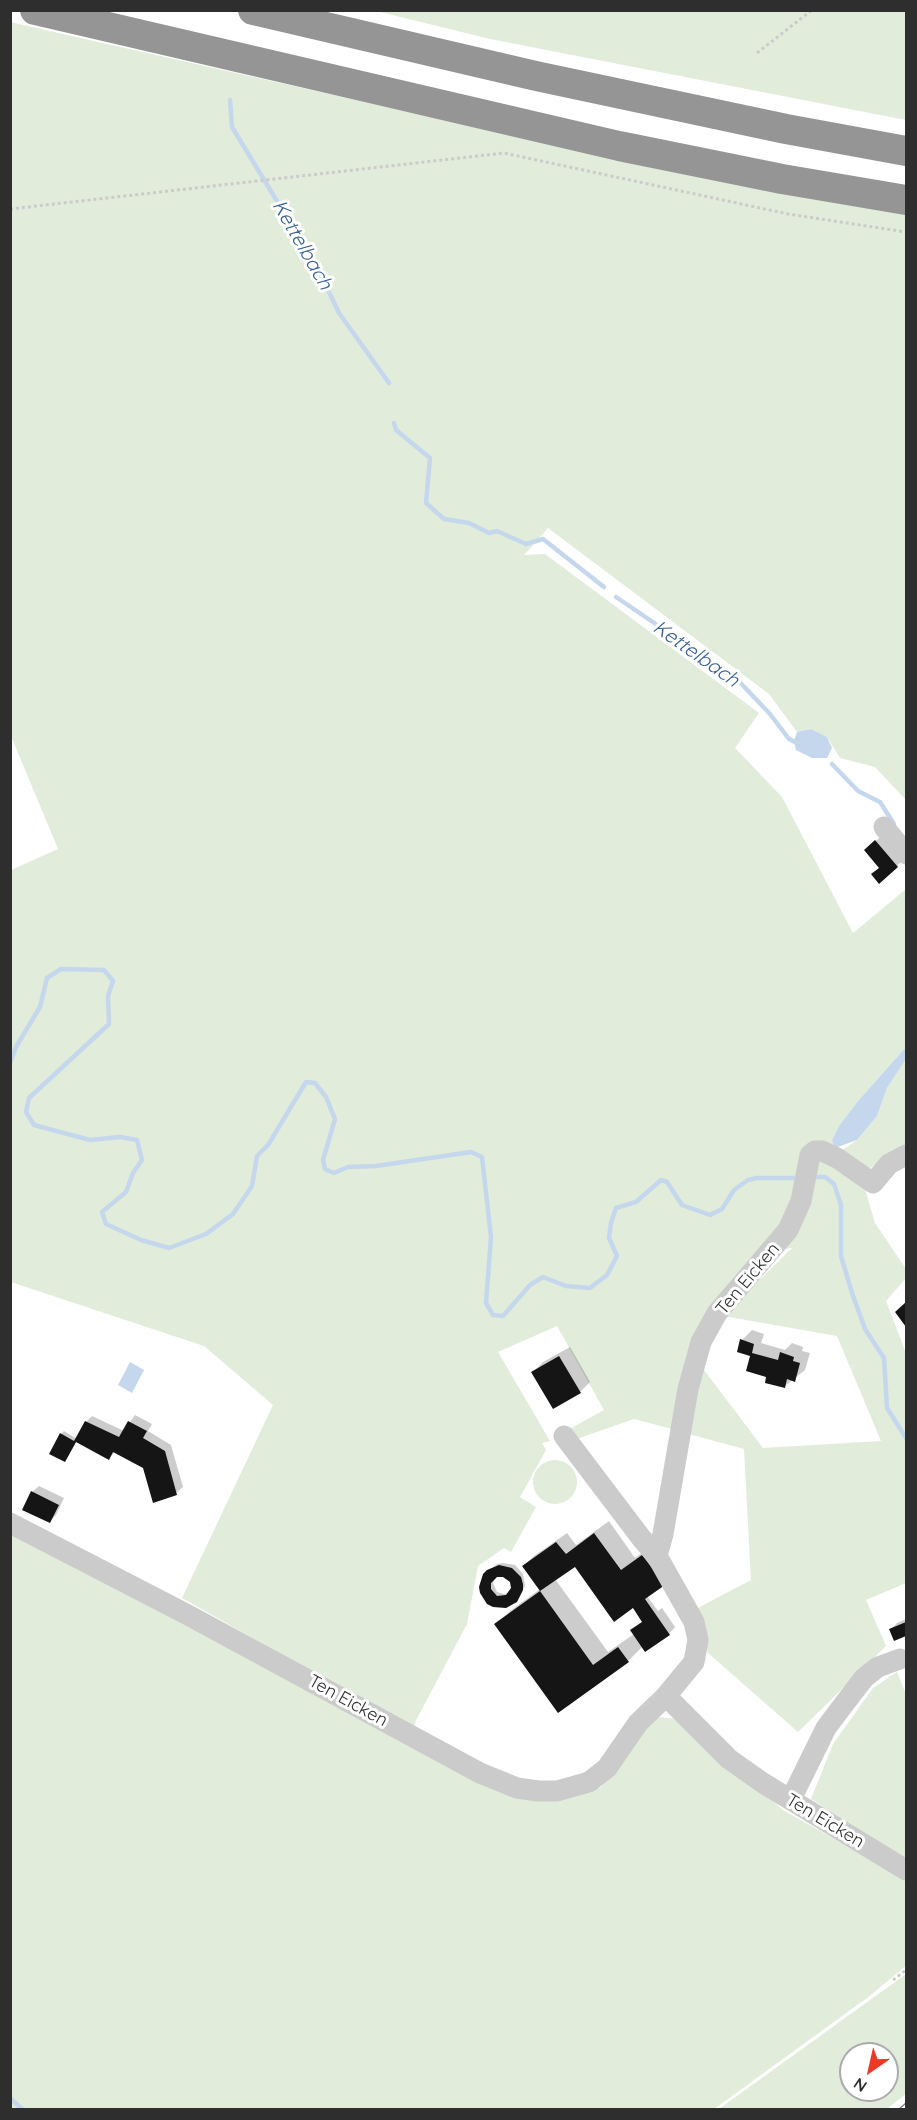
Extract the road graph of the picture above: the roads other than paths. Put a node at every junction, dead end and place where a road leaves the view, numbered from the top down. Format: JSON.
{"nodes":[{"id":1,"x":35,"y":10,"type":"edge"},
{"id":2,"x":253,"y":10,"type":"edge"},
{"id":3,"x":906,"y":151,"type":"edge"},
{"id":4,"x":906,"y":200,"type":"edge"},
{"id":5,"x":884,"y":827,"type":"dead end"},
{"id":6,"x":906,"y":854,"type":"edge"},
{"id":7,"x":906,"y":1155,"type":"edge"},
{"id":8,"x":564,"y":1436,"type":"dead end"},
{"id":9,"x":10,"y":1523,"type":"edge"},
{"id":10,"x":657,"y":1556,"type":"junction"},
{"id":11,"x":900,"y":1659,"type":"dead end"},
{"id":12,"x":666,"y":1696,"type":"junction"},
{"id":13,"x":791,"y":1799,"type":"junction"},
{"id":14,"x":906,"y":1870,"type":"edge"}],
"edges":[{"from":1,"to":4,"type":"highway"},
{"from":2,"to":3,"type":"highway"},
{"from":5,"to":6,"type":"lane"},
{"from":7,"to":10,"type":"lane","name":"Ten Eicken"},
{"from":8,"to":10,"type":"lane","name":"Ten Eicken"},
{"from":9,"to":12,"type":"lane","name":"Ten Eicken"},
{"from":10,"to":12,"type":"lane","name":"Ten Eicken"},
{"from":11,"to":13,"type":"lane"},
{"from":12,"to":13,"type":"lane","name":"Ten Eicken"},
{"from":13,"to":14,"type":"lane","name":"Ten Eicken"}]}
